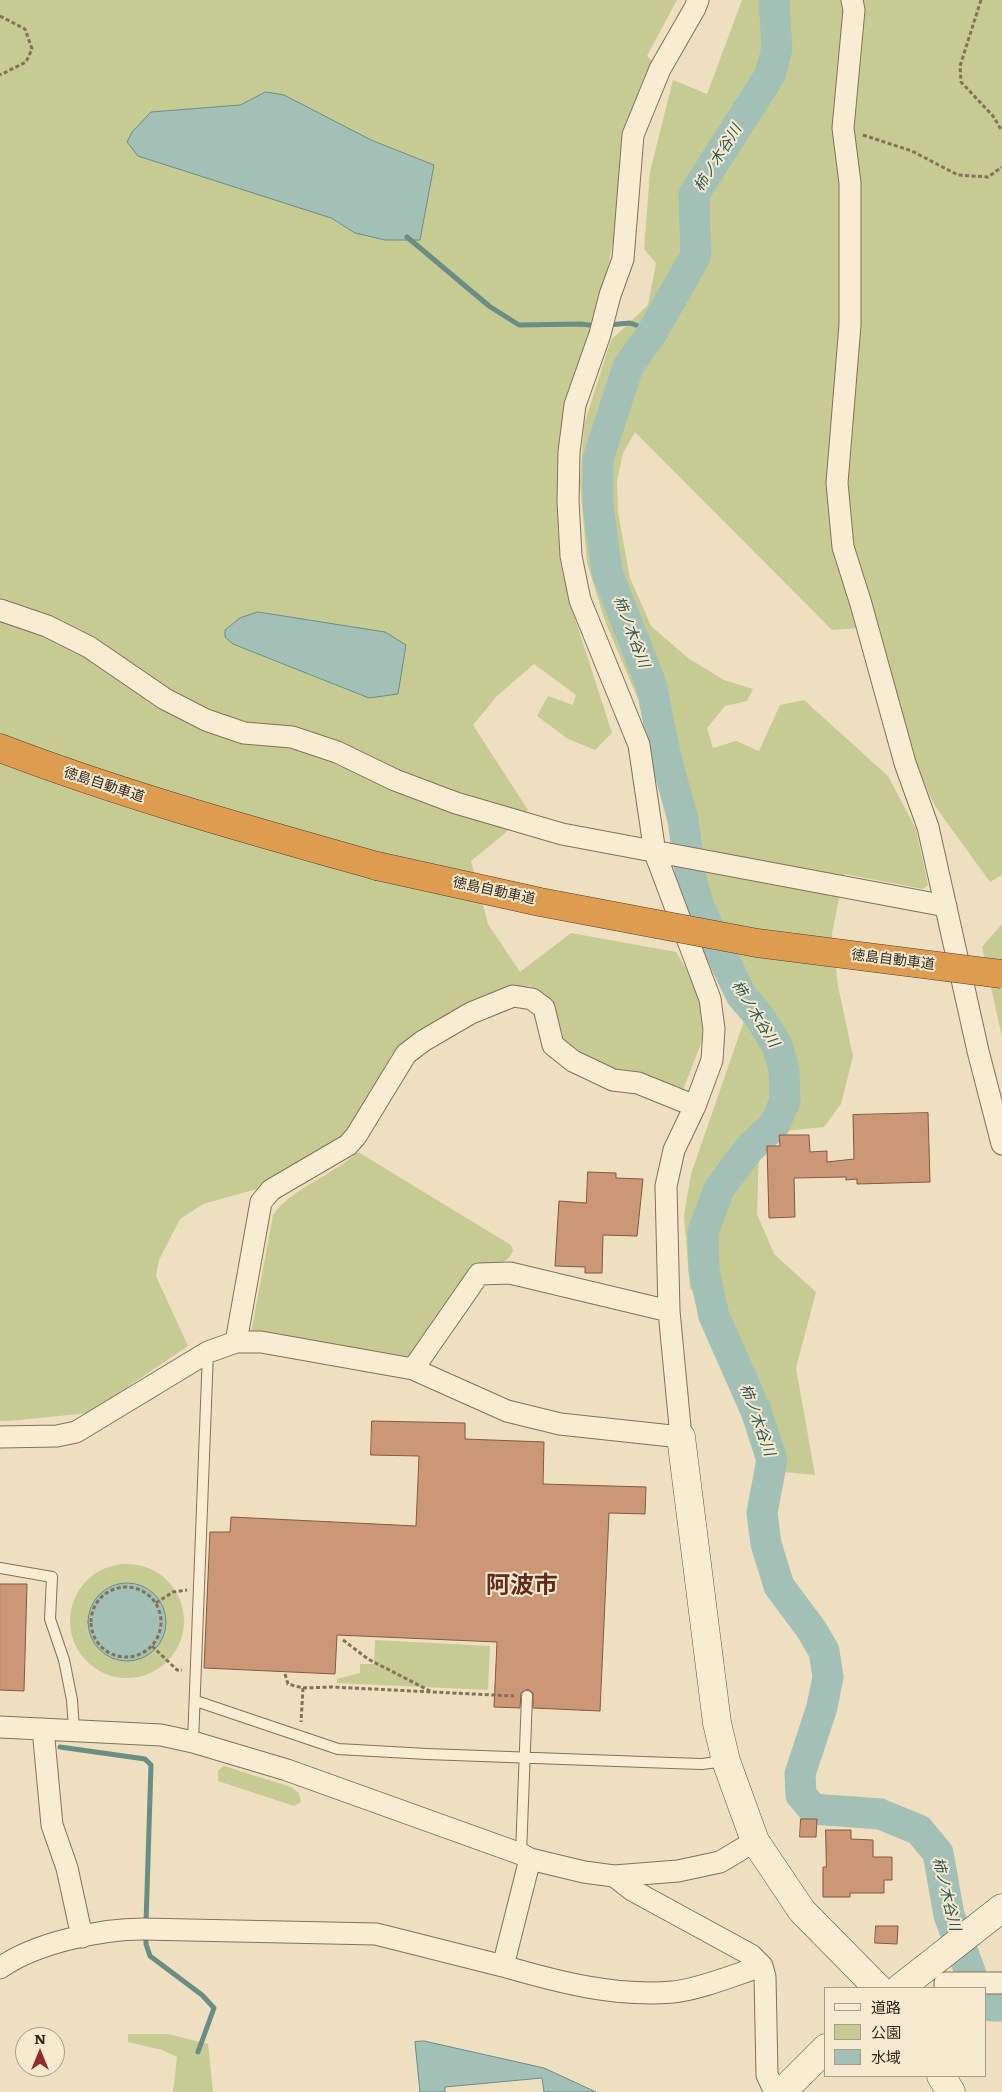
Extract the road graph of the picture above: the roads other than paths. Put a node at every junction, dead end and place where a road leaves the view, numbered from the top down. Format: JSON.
{"nodes":[{"id":1,"x":698,"y":0,"type":"edge"},
{"id":2,"x":852,"y":0,"type":"edge"},
{"id":3,"x":0,"y":610,"type":"edge"},
{"id":4,"x":0,"y":748,"type":"edge"},
{"id":5,"x":655,"y":853,"type":"junction"},
{"id":6,"x":946,"y":906,"type":"junction"},
{"id":7,"x":1002,"y":974,"type":"edge"},
{"id":8,"x":695,"y":1106,"type":"junction"},
{"id":9,"x":1002,"y":1144,"type":"edge"},
{"id":10,"x":669,"y":1311,"type":"junction"},
{"id":11,"x":236,"y":1342,"type":"junction"},
{"id":12,"x":208,"y":1352,"type":"junction"},
{"id":13,"x":413,"y":1369,"type":"junction"},
{"id":14,"x":0,"y":1437,"type":"edge"},
{"id":15,"x":681,"y":1437,"type":"junction"},
{"id":16,"x":0,"y":1568,"type":"edge"},
{"id":17,"x":527,"y":1696,"type":"road end"},
{"id":18,"x":196,"y":1701,"type":"junction"},
{"id":19,"x":0,"y":1727,"type":"edge"},
{"id":20,"x":43,"y":1728,"type":"junction"},
{"id":21,"x":74,"y":1730,"type":"junction"},
{"id":22,"x":193,"y":1742,"type":"junction"},
{"id":23,"x":524,"y":1758,"type":"junction"},
{"id":24,"x":726,"y":1761,"type":"junction"},
{"id":25,"x":755,"y":1841,"type":"junction"},
{"id":26,"x":526,"y":1856,"type":"junction"},
{"id":27,"x":614,"y":1876,"type":"junction"},
{"id":28,"x":1002,"y":1908,"type":"edge"},
{"id":29,"x":82,"y":1937,"type":"junction"},
{"id":30,"x":502,"y":1966,"type":"junction"},
{"id":31,"x":762,"y":1966,"type":"junction"},
{"id":32,"x":0,"y":1968,"type":"edge"},
{"id":33,"x":877,"y":1987,"type":"edge"},
{"id":34,"x":901,"y":1987,"type":"edge"},
{"id":35,"x":824,"y":2050,"type":"edge"},
{"id":36,"x":942,"y":2077,"type":"edge"},
{"id":37,"x":775,"y":2092,"type":"edge"},
{"id":38,"x":782,"y":2092,"type":"edge"},
{"id":39,"x":951,"y":2092,"type":"edge"}],
"edges":[{"from":1,"to":5,"type":"street"},
{"from":2,"to":6,"type":"street"},
{"from":3,"to":5,"type":"street"},
{"from":4,"to":7,"type":"highway","name":"徳島自動車道","bridge":true},
{"from":5,"to":6,"type":"street"},
{"from":5,"to":8,"type":"street"},
{"from":6,"to":9,"type":"street"},
{"from":8,"to":10,"type":"street"},
{"from":8,"to":11,"type":"street"},
{"from":10,"to":13,"type":"street"},
{"from":10,"to":15,"type":"street"},
{"from":11,"to":12,"type":"street"},
{"from":11,"to":13,"type":"street"},
{"from":12,"to":14,"type":"street"},
{"from":12,"to":18,"type":"lane"},
{"from":13,"to":15,"type":"street"},
{"from":15,"to":24,"type":"street"},
{"from":16,"to":21,"type":"lane"},
{"from":17,"to":23,"type":"lane"},
{"from":18,"to":22,"type":"lane"},
{"from":18,"to":23,"type":"lane"},
{"from":19,"to":20,"type":"street"},
{"from":20,"to":21,"type":"street"},
{"from":20,"to":29,"type":"street"},
{"from":21,"to":22,"type":"street"},
{"from":22,"to":26,"type":"street"},
{"from":23,"to":24,"type":"lane"},
{"from":23,"to":26,"type":"lane"},
{"from":24,"to":25,"type":"street"},
{"from":25,"to":27,"type":"street"},
{"from":25,"to":33,"type":"street"},
{"from":26,"to":27,"type":"street"},
{"from":26,"to":30,"type":"street"},
{"from":27,"to":31,"type":"street"},
{"from":28,"to":34,"type":"street"},
{"from":29,"to":30,"type":"street"},
{"from":29,"to":32,"type":"street"},
{"from":30,"to":31,"type":"street"},
{"from":31,"to":37,"type":"street"},
{"from":35,"to":38,"type":"street"},
{"from":36,"to":39,"type":"street"}]}
